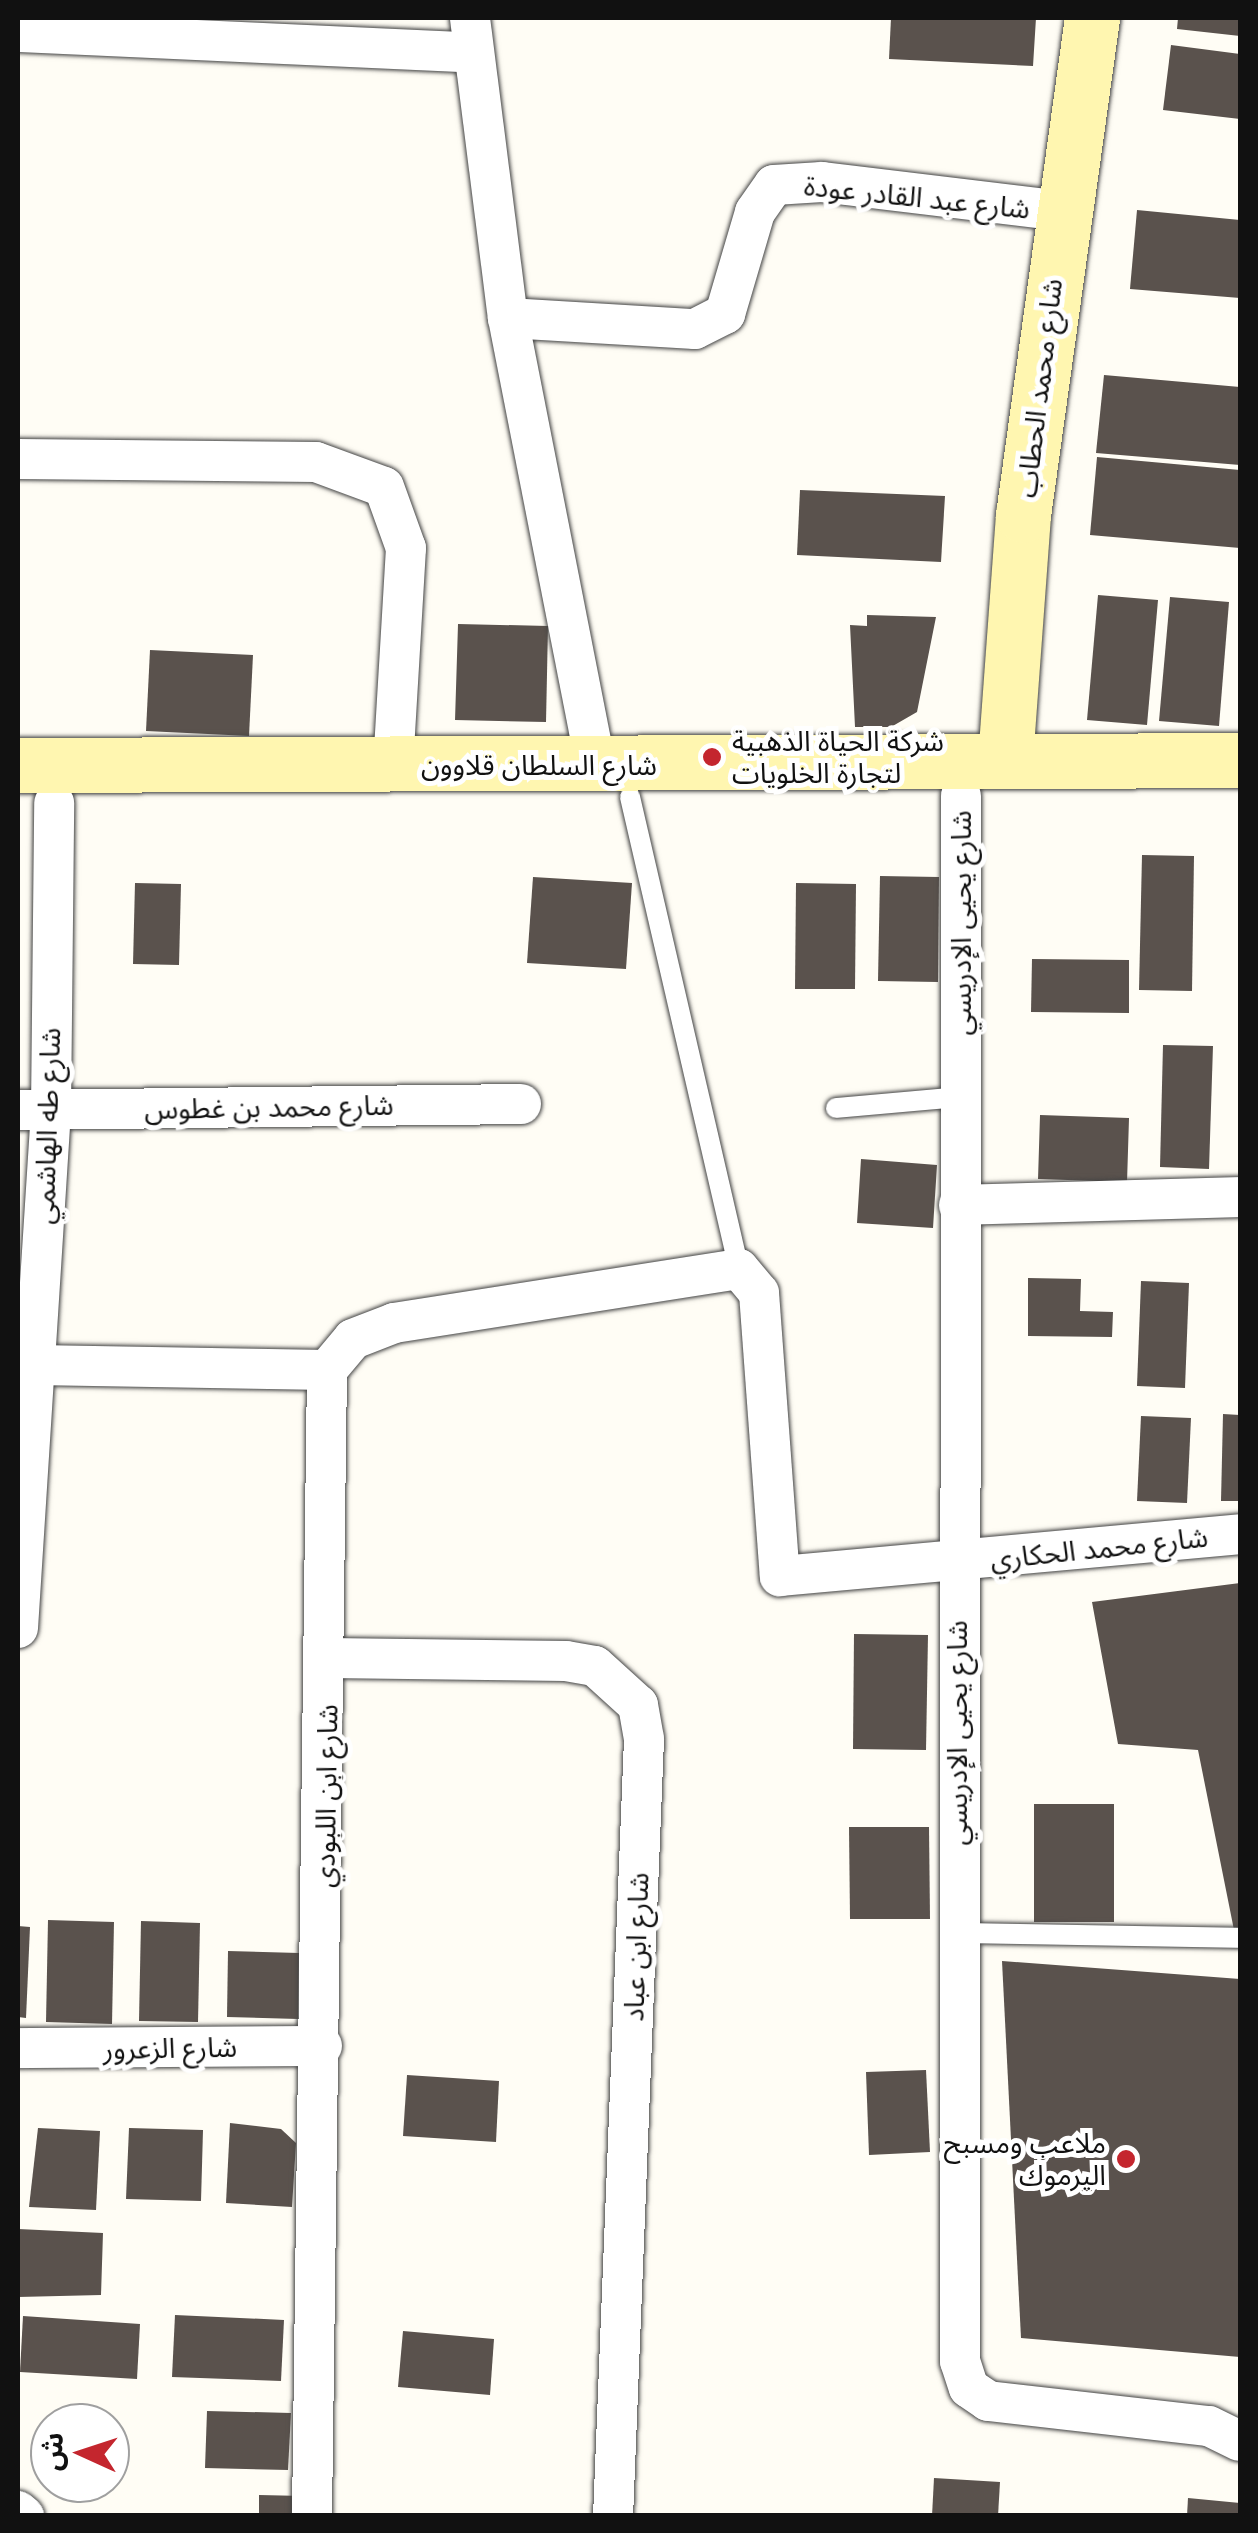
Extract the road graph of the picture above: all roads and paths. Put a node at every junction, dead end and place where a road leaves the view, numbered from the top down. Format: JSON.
{"nodes":[{"id":1,"x":1092,"y":18,"type":"edge"},
{"id":2,"x":267,"y":29,"type":"edge"},
{"id":3,"x":18,"y":32,"type":"edge"},
{"id":4,"x":472,"y":35,"type":"edge"},
{"id":5,"x":1062,"y":211,"type":"junction"},
{"id":6,"x":508,"y":318,"type":"junction"},
{"id":7,"x":18,"y":460,"type":"edge"},
{"id":8,"x":1005,"y":760,"type":"junction"},
{"id":9,"x":1240,"y":760,"type":"edge"},
{"id":10,"x":393,"y":764,"type":"junction"},
{"id":11,"x":613,"y":781,"type":"junction"},
{"id":12,"x":30,"y":790,"type":"edge"},
{"id":13,"x":961,"y":796,"type":"junction"},
{"id":14,"x":1240,"y":798,"type":"edge"},
{"id":15,"x":960,"y":1098,"type":"junction"},
{"id":16,"x":521,"y":1104,"type":"dead end"},
{"id":17,"x":836,"y":1108,"type":"dead end"},
{"id":18,"x":34,"y":1110,"type":"edge"},
{"id":19,"x":1240,"y":1197,"type":"edge"},
{"id":20,"x":959,"y":1205,"type":"junction"},
{"id":21,"x":740,"y":1270,"type":"junction"},
{"id":22,"x":34,"y":1365,"type":"junction"},
{"id":23,"x":327,"y":1370,"type":"junction"},
{"id":24,"x":26,"y":1426,"type":"edge"},
{"id":25,"x":1240,"y":1534,"type":"edge"},
{"id":26,"x":957,"y":1562,"type":"junction"},
{"id":27,"x":18,"y":1628,"type":"edge"},
{"id":28,"x":328,"y":1658,"type":"junction"},
{"id":29,"x":958,"y":1932,"type":"junction"},
{"id":30,"x":1240,"y":1938,"type":"edge"},
{"id":31,"x":322,"y":2046,"type":"junction"},
{"id":32,"x":18,"y":2048,"type":"edge"},
{"id":33,"x":1240,"y":2441,"type":"edge"},
{"id":34,"x":18,"y":2512,"type":"edge"},
{"id":35,"x":24,"y":2516,"type":"edge"},
{"id":36,"x":312,"y":2516,"type":"edge"},
{"id":37,"x":613,"y":2516,"type":"edge"}],
"edges":[{"from":1,"to":5,"type":"street","name":"شارع محمد الحطاب"},
{"from":2,"to":3,"type":"street"},
{"from":2,"to":4,"type":"street"},
{"from":4,"to":6,"type":"street"},
{"from":5,"to":6,"type":"street","name":"شارع عبد القادر عودة"},
{"from":5,"to":8,"type":"street","name":"شارع محمد الحطاب"},
{"from":6,"to":11,"type":"street"},
{"from":7,"to":10,"type":"street"},
{"from":8,"to":9,"type":"street","name":"شارع السلطان قلاوون"},
{"from":8,"to":11,"type":"street","name":"شارع السلطان قلاوون"},
{"from":10,"to":11,"type":"street","name":"شارع السلطان قلاوون"},
{"from":10,"to":12,"type":"street","name":"شارع السلطان قلاوون"},
{"from":11,"to":12,"type":"street","name":"شارع السلطان قلاوون"},
{"from":11,"to":13,"type":"street","name":"شارع السلطان قلاوون"},
{"from":11,"to":21,"type":"lane"},
{"from":12,"to":18,"type":"street","name":"شارع طه الهاشمي"},
{"from":13,"to":14,"type":"street","name":"شارع السلطان قلاوون"},
{"from":13,"to":15,"type":"street","name":"شارع يحيى الإدريسي"},
{"from":15,"to":17,"type":"lane"},
{"from":15,"to":20,"type":"street","name":"شارع يحيى الإدريسي"},
{"from":16,"to":18,"type":"street","name":"شارع محمد بن غطوس"},
{"from":18,"to":22,"type":"street","name":"شارع طه الهاشمي"},
{"from":19,"to":20,"type":"street"},
{"from":20,"to":26,"type":"street","name":"شارع يحيى الإدريسي"},
{"from":21,"to":23,"type":"street"},
{"from":21,"to":26,"type":"street","name":"شارع محمد الحكاري"},
{"from":22,"to":23,"type":"street"},
{"from":22,"to":24,"type":"street","name":"شارع طه الهاشمي"},
{"from":23,"to":28,"type":"street","name":"شارع ابن اللبودي"},
{"from":24,"to":27,"type":"street","name":"شارع طه الهاشمي"},
{"from":25,"to":26,"type":"street","name":"شارع محمد الحكاري"},
{"from":26,"to":29,"type":"street","name":"شارع يحيى الإدريسي"},
{"from":28,"to":31,"type":"street","name":"شارع ابن اللبودي"},
{"from":28,"to":37,"type":"street","name":"شارع ابن عباد"},
{"from":29,"to":30,"type":"lane"},
{"from":29,"to":33,"type":"street","name":"شارع يحيى الإدريسي"},
{"from":31,"to":32,"type":"street","name":"شارع الزعرور"},
{"from":31,"to":36,"type":"street","name":"شارع ابن اللبودي"},
{"from":34,"to":35,"type":"street"}]}
